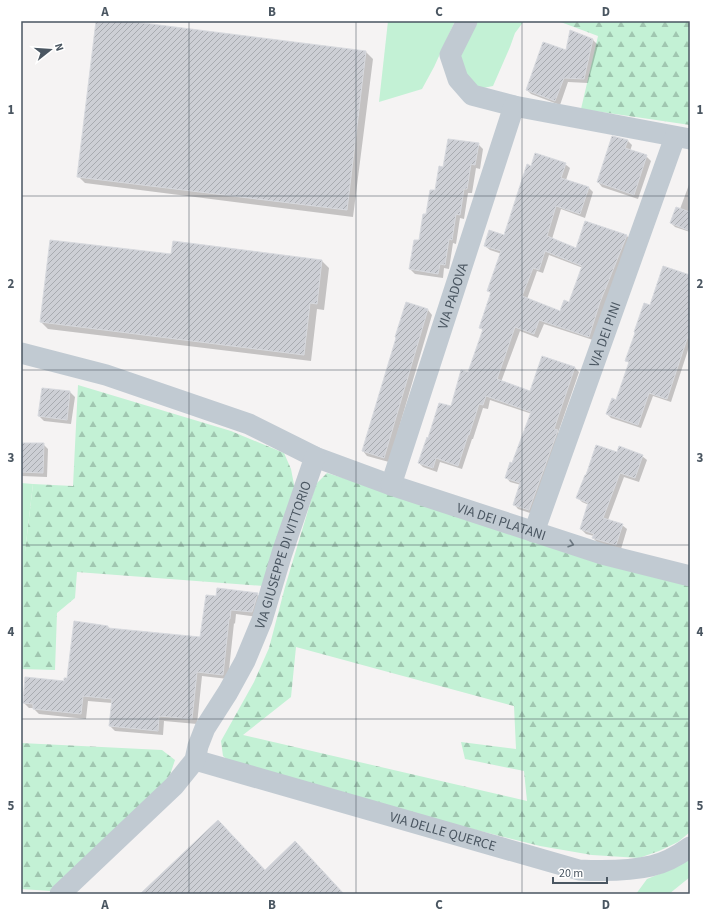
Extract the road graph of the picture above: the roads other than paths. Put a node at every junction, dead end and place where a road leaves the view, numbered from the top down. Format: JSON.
{"nodes":[{"id":1,"x":467,"y":21,"type":"edge"},
{"id":2,"x":514,"y":106,"type":"junction"},
{"id":3,"x":682,"y":138,"type":"edge"},
{"id":4,"x":21,"y":353,"type":"edge"},
{"id":5,"x":315,"y":457,"type":"junction"},
{"id":6,"x":391,"y":485,"type":"junction"},
{"id":7,"x":534,"y":532,"type":"junction"},
{"id":8,"x":690,"y":576,"type":"edge"},
{"id":9,"x":195,"y":760,"type":"junction"},
{"id":10,"x":690,"y":847,"type":"edge"},
{"id":11,"x":60,"y":894,"type":"edge"}],
"edges":[{"from":1,"to":2,"type":"street"},
{"from":2,"to":3,"type":"street"},
{"from":2,"to":6,"type":"street","name":"VIA PADOVA"},
{"from":3,"to":7,"type":"street","name":"VIA DEI PINI"},
{"from":4,"to":5,"type":"street"},
{"from":5,"to":6,"type":"street","name":"VIA DEI PLATANI"},
{"from":5,"to":9,"type":"street","name":"VIA GIUSEPPE DI VITTORIO"},
{"from":6,"to":7,"type":"street","name":"VIA DEI PLATANI"},
{"from":7,"to":8,"type":"street","name":"VIA DEI PLATANI","one_way":true},
{"from":9,"to":10,"type":"street","name":"VIA DELLE QUERCE"},
{"from":9,"to":11,"type":"street","name":"VIA GIUSEPPE DI VITTORIO"}]}
